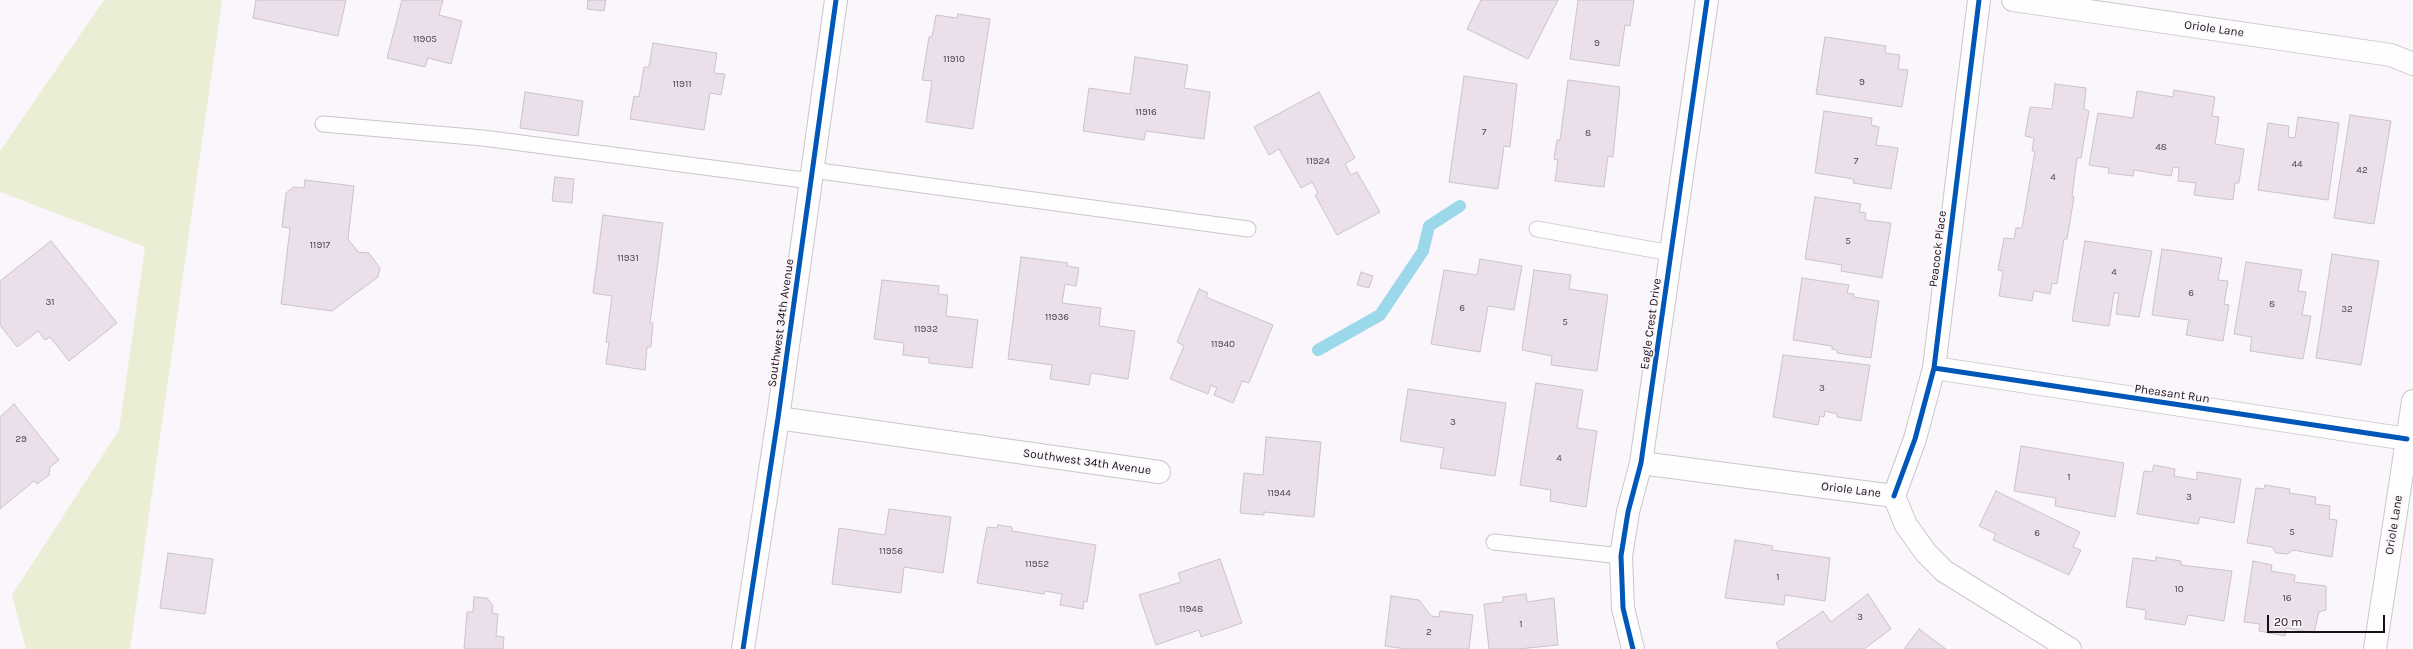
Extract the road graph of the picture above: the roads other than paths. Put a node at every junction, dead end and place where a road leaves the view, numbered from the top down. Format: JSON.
{"nodes":[{"id":1,"x":836,"y":0,"type":"edge"},
{"id":2,"x":1707,"y":0,"type":"edge"},
{"id":3,"x":1978,"y":0,"type":"edge"},
{"id":4,"x":2013,"y":0,"type":"edge"},
{"id":5,"x":2413,"y":64,"type":"edge"},
{"id":6,"x":323,"y":124,"type":"dead end"},
{"id":7,"x":811,"y":175,"type":"junction"},
{"id":8,"x":1248,"y":229,"type":"dead end"},
{"id":9,"x":1537,"y":229,"type":"dead end"},
{"id":10,"x":1671,"y":253,"type":"junction"},
{"id":11,"x":1934,"y":368,"type":"junction"},
{"id":12,"x":2413,"y":400,"type":"edge"},
{"id":13,"x":778,"y":418,"type":"junction"},
{"id":14,"x":2407,"y":439,"type":"junction"},
{"id":15,"x":1641,"y":464,"type":"junction"},
{"id":16,"x":1159,"y":472,"type":"dead end"},
{"id":17,"x":1894,"y":496,"type":"junction"},
{"id":18,"x":1494,"y":542,"type":"dead end"},
{"id":19,"x":1621,"y":556,"type":"junction"},
{"id":20,"x":743,"y":649,"type":"edge"},
{"id":21,"x":1633,"y":649,"type":"edge"},
{"id":22,"x":2070,"y":649,"type":"edge"},
{"id":23,"x":2375,"y":649,"type":"edge"}],
"edges":[{"from":1,"to":7,"type":"street","name":"Southwest 34th Avenue"},
{"from":2,"to":10,"type":"street","name":"Eagle Crest Drive"},
{"from":3,"to":11,"type":"street","name":"Peacock Place"},
{"from":4,"to":5,"type":"street","name":"Oriole Lane"},
{"from":6,"to":7,"type":"lane"},
{"from":7,"to":8,"type":"lane"},
{"from":7,"to":13,"type":"street","name":"Southwest 34th Avenue"},
{"from":9,"to":10,"type":"lane"},
{"from":10,"to":15,"type":"street","name":"Eagle Crest Drive"},
{"from":11,"to":14,"type":"street","name":"Pheasant Run"},
{"from":11,"to":17,"type":"street","name":"Peacock Place"},
{"from":12,"to":14,"type":"street","name":"Oriole Lane"},
{"from":13,"to":16,"type":"street","name":"Southwest 34th Avenue"},
{"from":13,"to":20,"type":"street","name":"Southwest 34th Avenue"},
{"from":14,"to":23,"type":"street","name":"Oriole Lane"},
{"from":15,"to":17,"type":"street","name":"Oriole Lane"},
{"from":15,"to":19,"type":"street","name":"Eagle Crest Drive"},
{"from":17,"to":22,"type":"street","name":"Oriole Lane"},
{"from":18,"to":19,"type":"lane"},
{"from":19,"to":21,"type":"street","name":"Eagle Crest Drive"}]}
